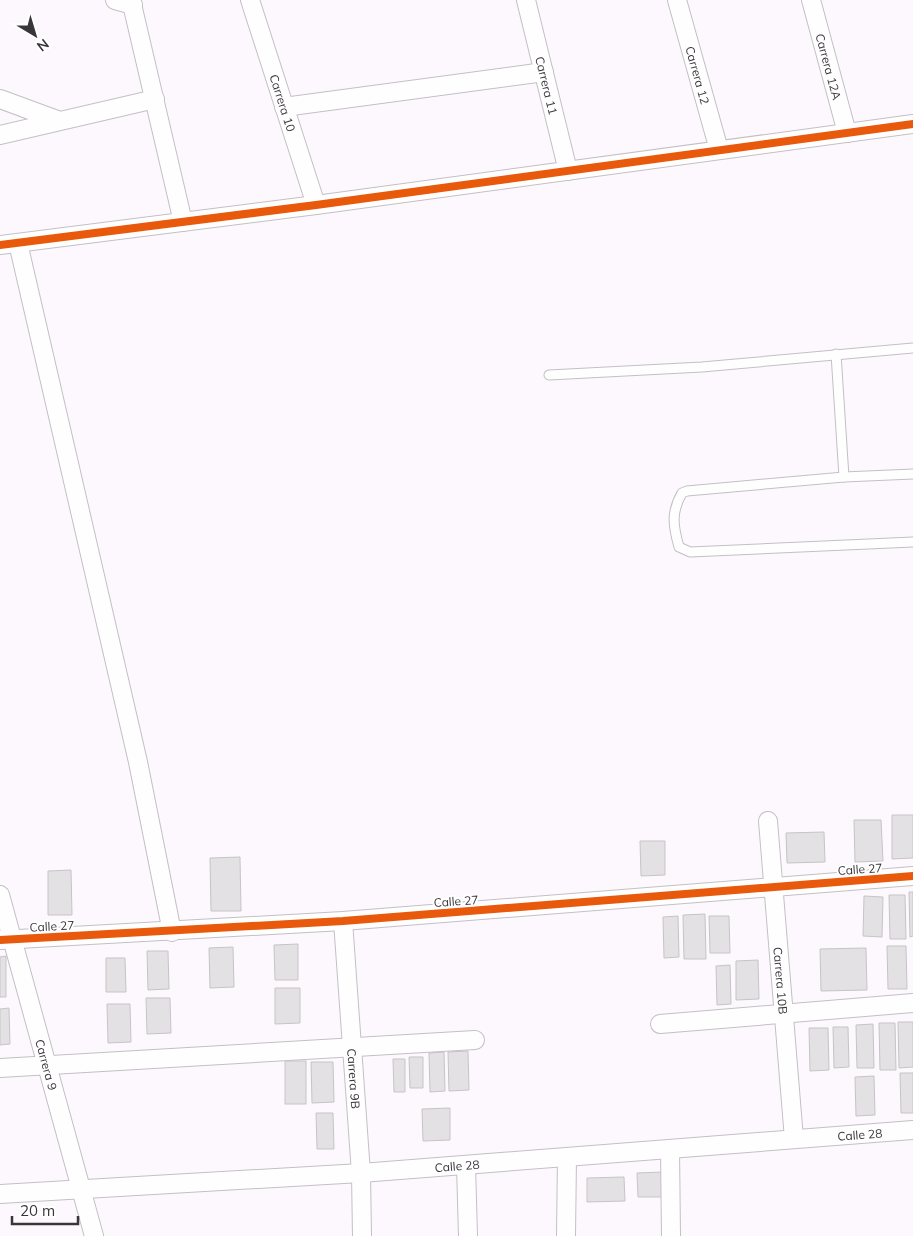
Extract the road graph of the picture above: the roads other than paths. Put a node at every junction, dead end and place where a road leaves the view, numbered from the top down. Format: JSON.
{"nodes":[{"id":1,"x":114,"y":0,"type":"edge"},
{"id":2,"x":250,"y":0,"type":"edge"},
{"id":3,"x":526,"y":0,"type":"edge"},
{"id":4,"x":677,"y":0,"type":"edge"},
{"id":5,"x":811,"y":0,"type":"edge"},
{"id":6,"x":132,"y":3,"type":"edge"},
{"id":7,"x":544,"y":72,"type":"junction"},
{"id":8,"x":0,"y":99,"type":"edge"},
{"id":9,"x":154,"y":99,"type":"junction"},
{"id":10,"x":284,"y":107,"type":"junction"},
{"id":11,"x":57,"y":120,"type":"junction"},
{"id":12,"x":913,"y":124,"type":"edge"},
{"id":13,"x":847,"y":133,"type":"junction"},
{"id":14,"x":0,"y":135,"type":"edge"},
{"id":15,"x":719,"y":150,"type":"junction"},
{"id":16,"x":568,"y":171,"type":"junction"},
{"id":17,"x":316,"y":205,"type":"junction"},
{"id":18,"x":183,"y":222,"type":"junction"},
{"id":19,"x":18,"y":243,"type":"junction"},
{"id":20,"x":0,"y":245,"type":"edge"},
{"id":21,"x":913,"y":348,"type":"edge"},
{"id":22,"x":836,"y":354,"type":"junction"},
{"id":23,"x":549,"y":375,"type":"dead end"},
{"id":24,"x":913,"y":474,"type":"edge"},
{"id":25,"x":844,"y":477,"type":"junction"},
{"id":26,"x":913,"y":542,"type":"edge"},
{"id":27,"x":768,"y":821,"type":"dead end"},
{"id":28,"x":913,"y":876,"type":"edge"},
{"id":29,"x":773,"y":887,"type":"junction"},
{"id":30,"x":0,"y":895,"type":"edge"},
{"id":31,"x":343,"y":921,"type":"junction"},
{"id":32,"x":172,"y":932,"type":"junction"},
{"id":33,"x":6,"y":939,"type":"edge"},
{"id":34,"x":913,"y":1004,"type":"edge"},
{"id":35,"x":784,"y":1014,"type":"junction"},
{"id":36,"x":660,"y":1024,"type":"dead end"},
{"id":37,"x":474,"y":1040,"type":"dead end"},
{"id":38,"x":352,"y":1047,"type":"junction"},
{"id":39,"x":46,"y":1066,"type":"junction"},
{"id":40,"x":0,"y":1068,"type":"edge"},
{"id":41,"x":913,"y":1130,"type":"edge"},
{"id":42,"x":794,"y":1140,"type":"junction"},
{"id":43,"x":670,"y":1149,"type":"junction"},
{"id":44,"x":567,"y":1157,"type":"junction"},
{"id":45,"x":466,"y":1165,"type":"junction"},
{"id":46,"x":361,"y":1173,"type":"junction"},
{"id":47,"x":81,"y":1189,"type":"junction"},
{"id":48,"x":0,"y":1194,"type":"edge"},
{"id":49,"x":94,"y":1236,"type":"edge"},
{"id":50,"x":362,"y":1236,"type":"edge"},
{"id":51,"x":468,"y":1236,"type":"edge"},
{"id":52,"x":566,"y":1236,"type":"edge"},
{"id":53,"x":671,"y":1236,"type":"edge"}],
"edges":[{"from":1,"to":6,"type":"street"},
{"from":2,"to":10,"type":"street","name":"Carrera 10"},
{"from":3,"to":7,"type":"street","name":"Carrera 11"},
{"from":4,"to":15,"type":"street","name":"Carrera 12"},
{"from":5,"to":13,"type":"street","name":"Carrera 12A"},
{"from":6,"to":9,"type":"street"},
{"from":7,"to":10,"type":"street"},
{"from":7,"to":16,"type":"street","name":"Carrera 11"},
{"from":8,"to":11,"type":"street"},
{"from":9,"to":11,"type":"street"},
{"from":9,"to":18,"type":"street"},
{"from":10,"to":17,"type":"street","name":"Carrera 10"},
{"from":11,"to":14,"type":"street"},
{"from":12,"to":13,"type":"street"},
{"from":13,"to":15,"type":"street"},
{"from":15,"to":16,"type":"street"},
{"from":16,"to":17,"type":"street"},
{"from":17,"to":18,"type":"street"},
{"from":18,"to":19,"type":"street"},
{"from":19,"to":20,"type":"street"},
{"from":19,"to":32,"type":"street"},
{"from":21,"to":22,"type":"lane"},
{"from":22,"to":23,"type":"lane"},
{"from":22,"to":25,"type":"lane"},
{"from":24,"to":25,"type":"lane"},
{"from":25,"to":26,"type":"lane"},
{"from":27,"to":29,"type":"street","name":"Carrera 10B"},
{"from":28,"to":29,"type":"street","name":"Calle 27"},
{"from":29,"to":31,"type":"street","name":"Calle 27"},
{"from":29,"to":35,"type":"street","name":"Carrera 10B"},
{"from":30,"to":33,"type":"street","name":"Carrera 9"},
{"from":31,"to":32,"type":"street","name":"Calle 27"},
{"from":31,"to":38,"type":"street","name":"Carrera 9B"},
{"from":32,"to":33,"type":"street","name":"Calle 27"},
{"from":33,"to":39,"type":"street","name":"Carrera 9"},
{"from":34,"to":35,"type":"street"},
{"from":35,"to":36,"type":"street"},
{"from":35,"to":42,"type":"street","name":"Carrera 10B"},
{"from":37,"to":38,"type":"street"},
{"from":38,"to":39,"type":"street"},
{"from":38,"to":46,"type":"street","name":"Carrera 9B"},
{"from":39,"to":40,"type":"street"},
{"from":39,"to":47,"type":"street","name":"Carrera 9"},
{"from":41,"to":42,"type":"street","name":"Calle 28"},
{"from":42,"to":43,"type":"street","name":"Calle 28"},
{"from":43,"to":44,"type":"street","name":"Calle 28"},
{"from":43,"to":53,"type":"street"},
{"from":44,"to":45,"type":"street","name":"Calle 28"},
{"from":44,"to":52,"type":"street"},
{"from":45,"to":46,"type":"street","name":"Calle 28"},
{"from":45,"to":51,"type":"street"},
{"from":46,"to":47,"type":"street","name":"Calle 28"},
{"from":46,"to":50,"type":"street","name":"Carrera 9B"},
{"from":47,"to":48,"type":"street","name":"Calle 28"},
{"from":47,"to":49,"type":"street","name":"Carrera 9"}]}
